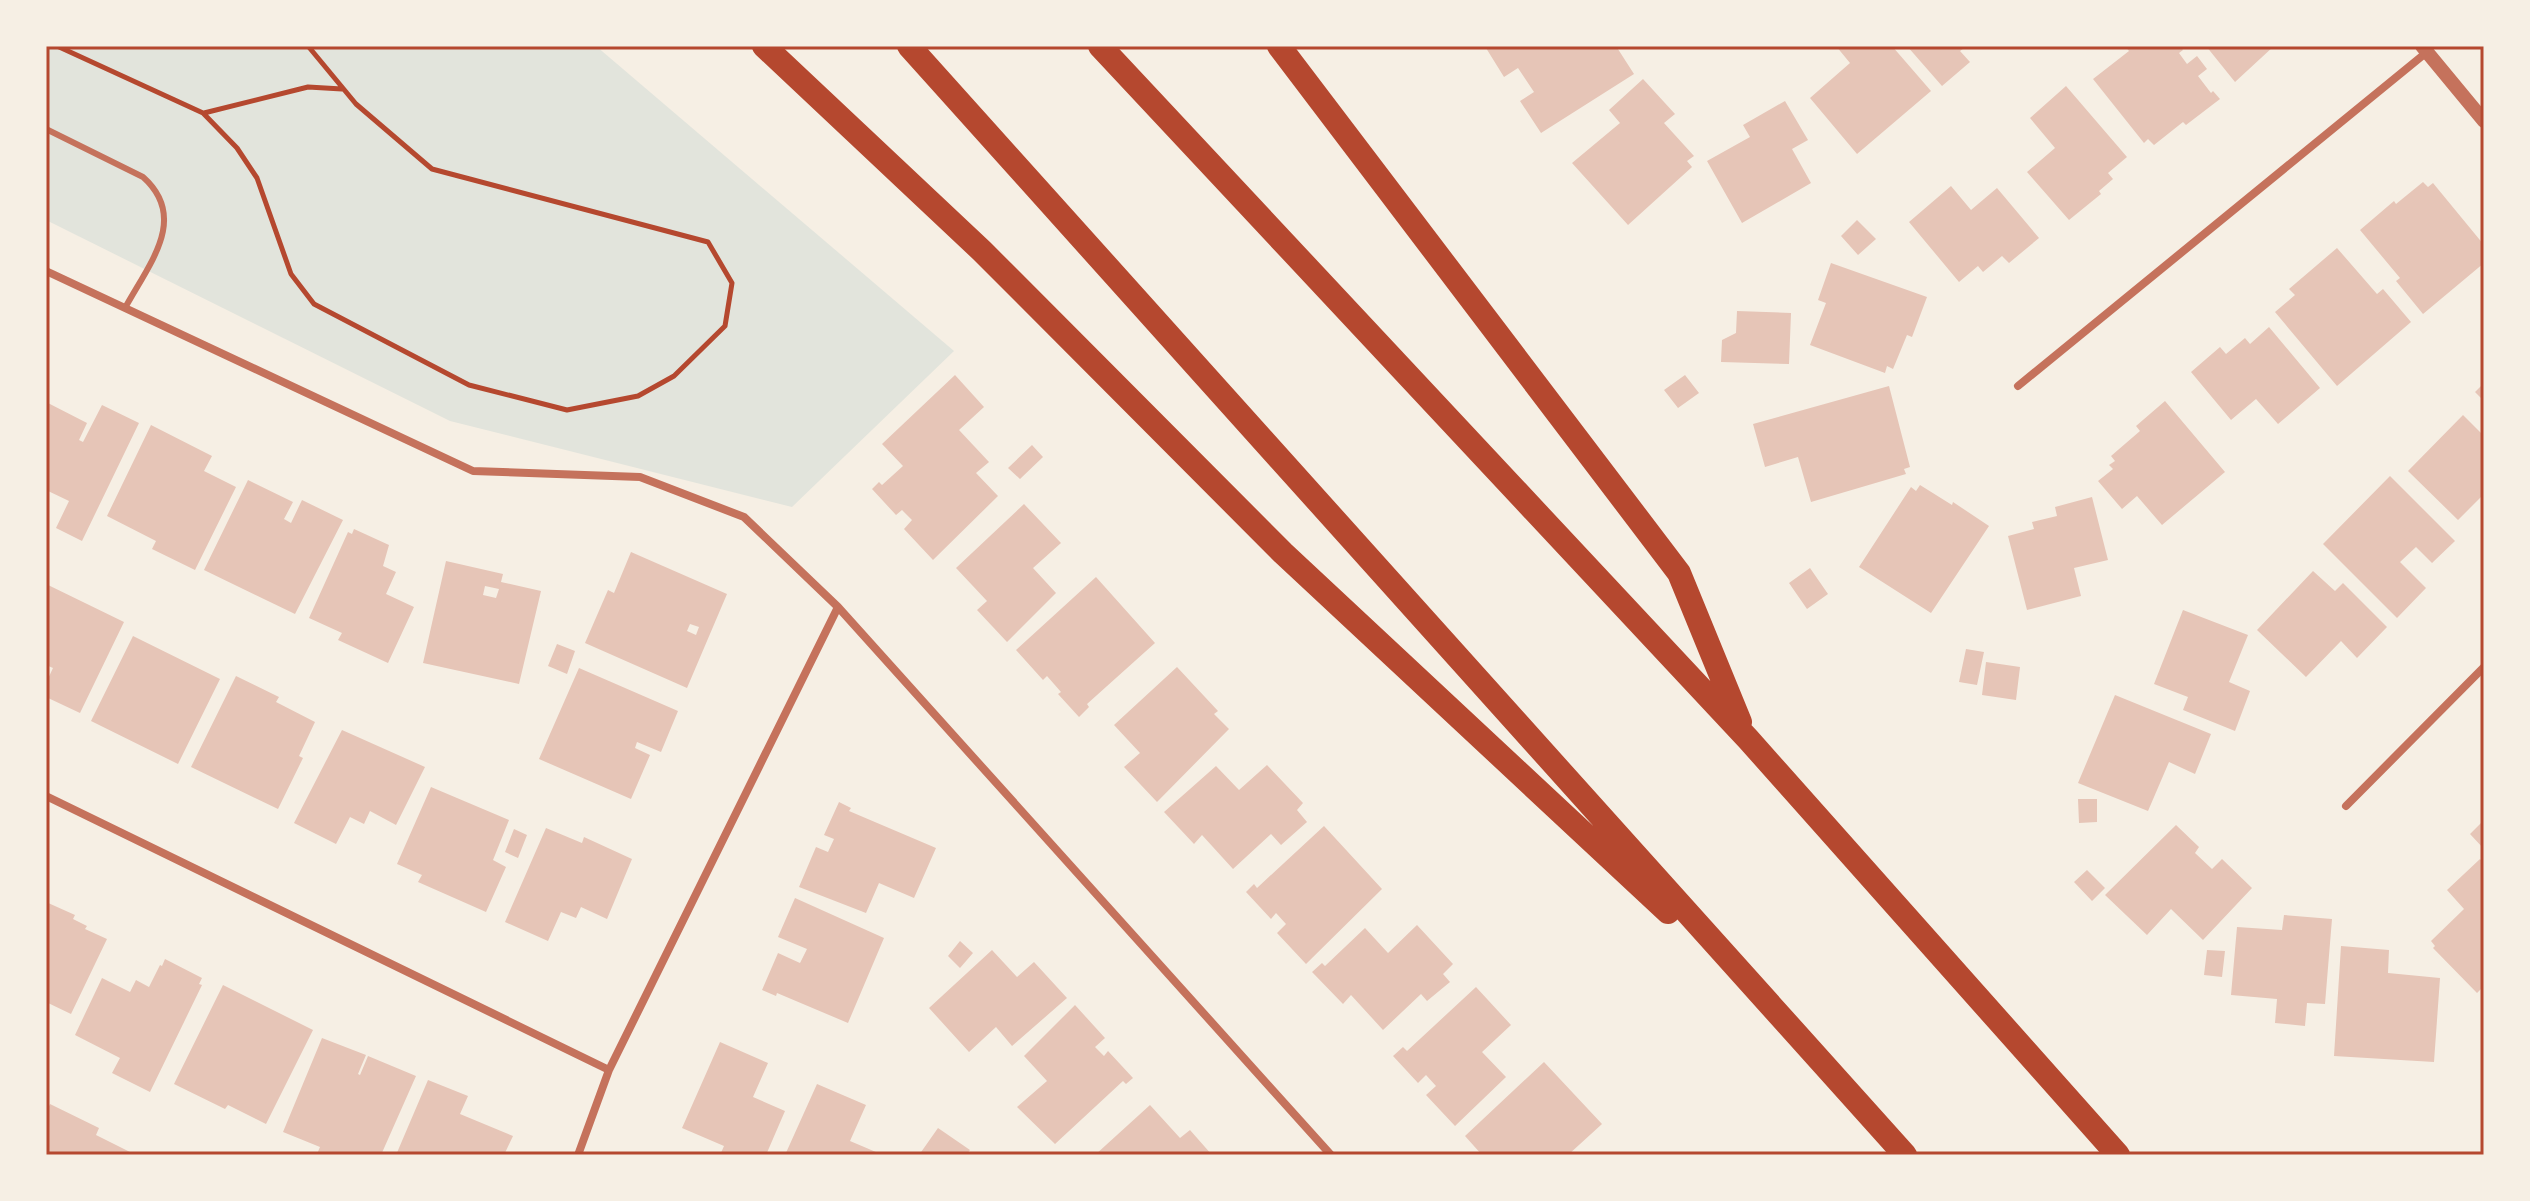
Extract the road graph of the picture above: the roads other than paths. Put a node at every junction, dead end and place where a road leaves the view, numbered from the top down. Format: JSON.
{"nodes":[{"id":1,"x":764,"y":46,"type":"edge"},
{"id":2,"x":909,"y":46,"type":"edge"},
{"id":3,"x":1100,"y":46,"type":"edge"},
{"id":4,"x":1279,"y":46,"type":"edge"},
{"id":5,"x":2424,"y":49,"type":"edge"},
{"id":6,"x":2484,"y":121,"type":"edge"},
{"id":7,"x":46,"y":129,"type":"edge"},
{"id":8,"x":46,"y":271,"type":"edge"},
{"id":9,"x":125,"y":308,"type":"junction"},
{"id":10,"x":2018,"y":386,"type":"dead end"},
{"id":11,"x":838,"y":607,"type":"junction"},
{"id":12,"x":2484,"y":667,"type":"edge"},
{"id":13,"x":1748,"y":739,"type":"junction"},
{"id":14,"x":46,"y":796,"type":"edge"},
{"id":15,"x":2346,"y":806,"type":"dead end"},
{"id":16,"x":1784,"y":1020,"type":"junction"},
{"id":17,"x":609,"y":1070,"type":"junction"},
{"id":18,"x":578,"y":1155,"type":"edge"},
{"id":19,"x":1331,"y":1155,"type":"edge"},
{"id":20,"x":1905,"y":1155,"type":"edge"},
{"id":21,"x":2118,"y":1155,"type":"edge"}],
"edges":[{"from":1,"to":16,"type":"highway"},
{"from":2,"to":16,"type":"highway"},
{"from":3,"to":13,"type":"highway"},
{"from":4,"to":13,"type":"highway"},
{"from":5,"to":6,"type":"street"},
{"from":5,"to":10,"type":"street"},
{"from":7,"to":9,"type":"lane"},
{"from":8,"to":9,"type":"street"},
{"from":9,"to":11,"type":"street"},
{"from":11,"to":17,"type":"street"},
{"from":11,"to":19,"type":"street"},
{"from":12,"to":15,"type":"street"},
{"from":13,"to":21,"type":"highway"},
{"from":14,"to":17,"type":"street"},
{"from":16,"to":20,"type":"highway"},
{"from":17,"to":18,"type":"street"}]}
